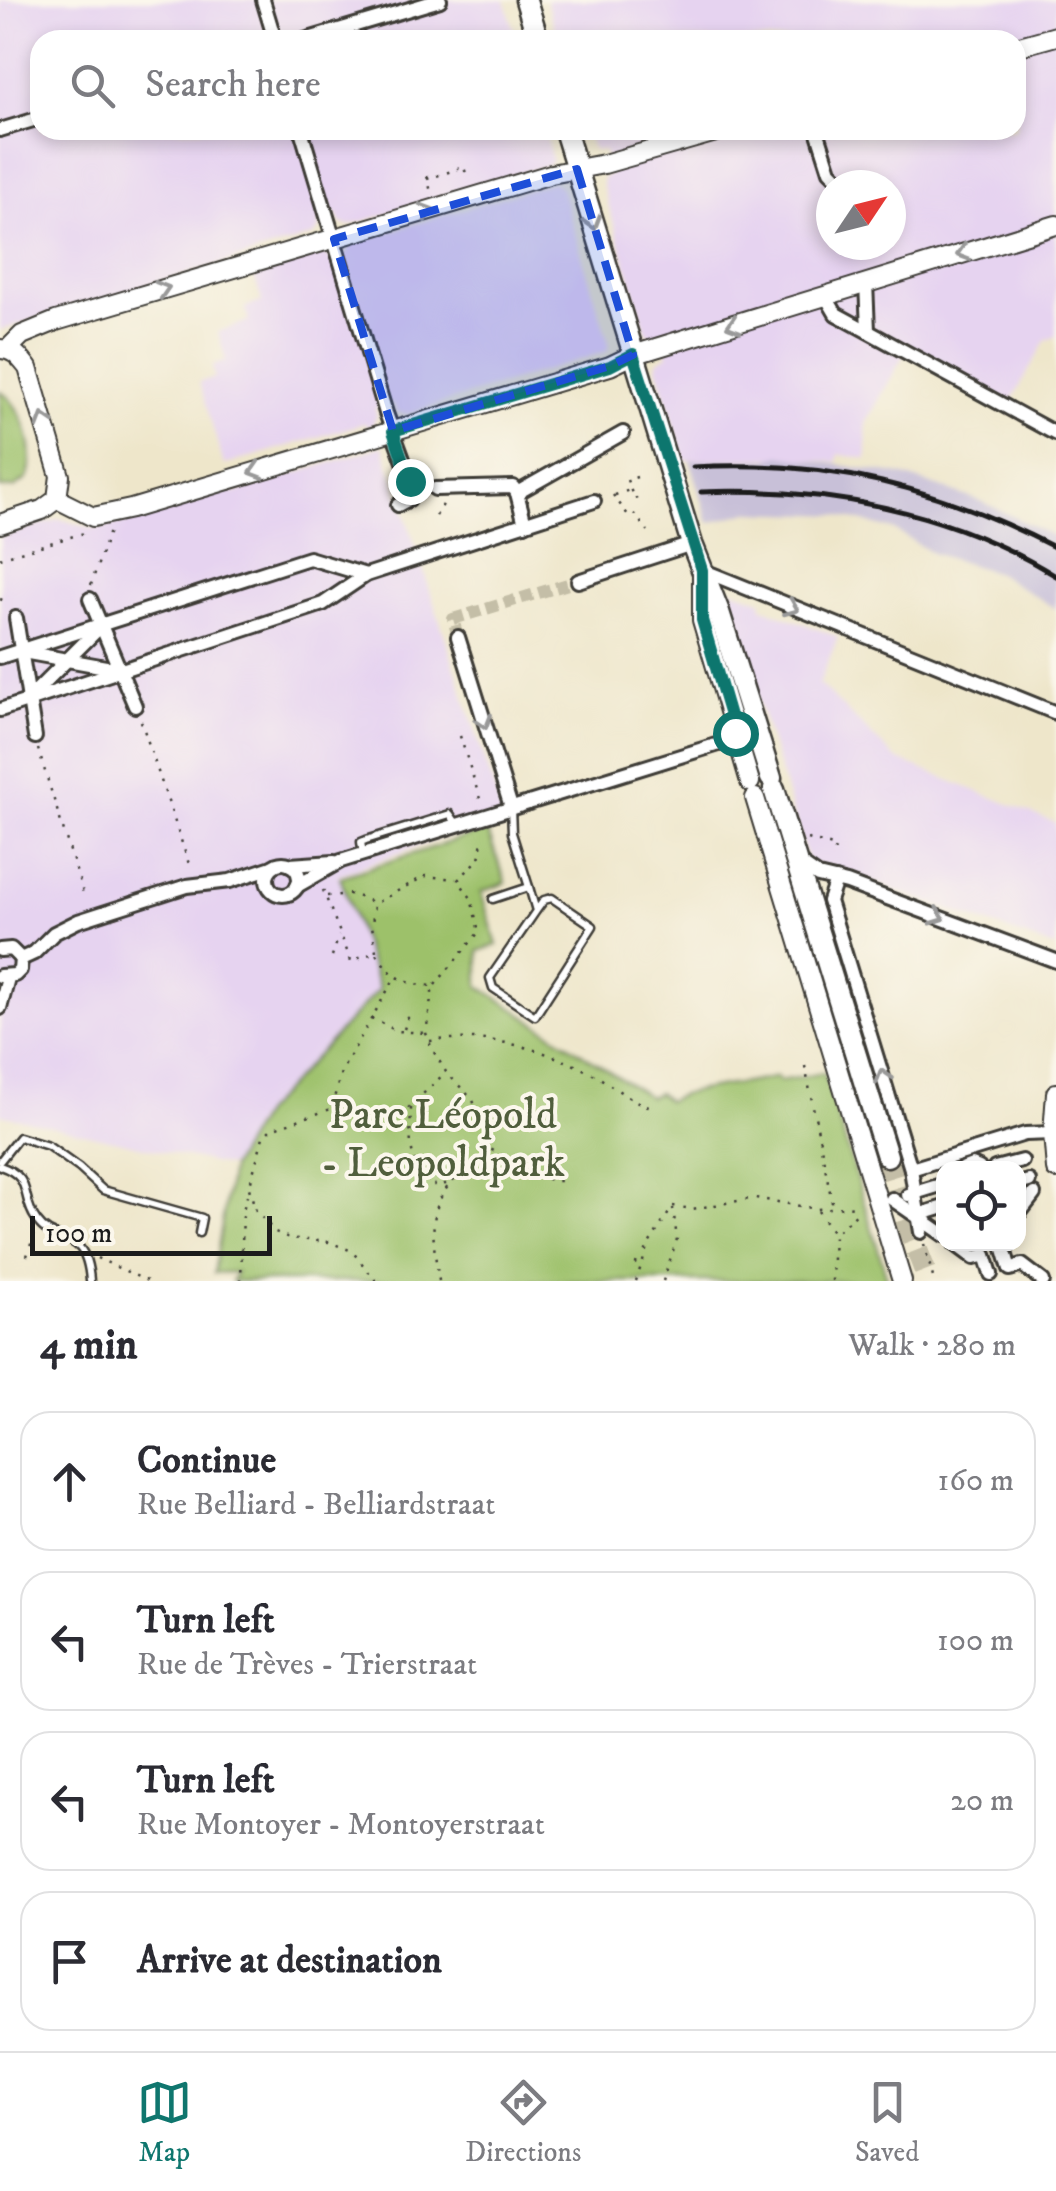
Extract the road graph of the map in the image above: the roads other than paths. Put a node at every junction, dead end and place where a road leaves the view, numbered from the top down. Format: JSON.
{"nodes":[{"id":1,"x":263,"y":0,"type":"edge"},
{"id":2,"x":440,"y":0,"type":"edge"},
{"id":3,"x":526,"y":0,"type":"edge"},
{"id":4,"x":272,"y":30,"type":"edge"},
{"id":5,"x":339,"y":30,"type":"edge"},
{"id":6,"x":535,"y":30,"type":"edge"},
{"id":7,"x":1056,"y":36,"type":"edge"},
{"id":8,"x":1026,"y":44,"type":"edge"},
{"id":9,"x":30,"y":121,"type":"edge"},
{"id":10,"x":0,"y":130,"type":"edge"},
{"id":11,"x":304,"y":140,"type":"edge"},
{"id":12,"x":568,"y":140,"type":"edge"},
{"id":13,"x":685,"y":140,"type":"edge"},
{"id":14,"x":820,"y":140,"type":"edge"},
{"id":15,"x":576,"y":169,"type":"junction"},
{"id":16,"x":830,"y":170,"type":"edge"},
{"id":17,"x":1056,"y":225,"type":"edge"},
{"id":18,"x":334,"y":239,"type":"junction"},
{"id":19,"x":866,"y":282,"type":"junction"},
{"id":20,"x":826,"y":295,"type":"junction"},
{"id":21,"x":868,"y":331,"type":"junction"},
{"id":22,"x":4,"y":349,"type":"edge"},
{"id":23,"x":633,"y":354,"type":"junction"},
{"id":24,"x":393,"y":431,"type":"junction"},
{"id":25,"x":623,"y":433,"type":"dead end"},
{"id":26,"x":1056,"y":434,"type":"edge"},
{"id":27,"x":435,"y":488,"type":"dead end"},
{"id":28,"x":516,"y":493,"type":"junction"},
{"id":29,"x":605,"y":498,"type":"road end"},
{"id":30,"x":57,"y":499,"type":"junction"},
{"id":31,"x":398,"y":505,"type":"dead end"},
{"id":32,"x":0,"y":524,"type":"edge"},
{"id":33,"x":525,"y":524,"type":"junction"},
{"id":34,"x":692,"y":544,"type":"junction"},
{"id":35,"x":702,"y":570,"type":"junction"},
{"id":36,"x":366,"y":575,"type":"junction"},
{"id":37,"x":578,"y":581,"type":"tunnel mouth"},
{"id":38,"x":91,"y":592,"type":"road end"},
{"id":39,"x":16,"y":618,"type":"dead end"},
{"id":40,"x":102,"y":626,"type":"junction"},
{"id":41,"x":458,"y":637,"type":"dead end"},
{"id":42,"x":21,"y":651,"type":"junction"},
{"id":43,"x":0,"y":657,"type":"edge"},
{"id":44,"x":68,"y":660,"type":"junction"},
{"id":45,"x":120,"y":670,"type":"junction"},
{"id":46,"x":29,"y":699,"type":"junction"},
{"id":47,"x":135,"y":706,"type":"road end"},
{"id":48,"x":0,"y":710,"type":"edge"},
{"id":49,"x":1056,"y":713,"type":"edge"},
{"id":50,"x":747,"y":735,"type":"junction"},
{"id":51,"x":34,"y":736,"type":"road end"},
{"id":52,"x":762,"y":787,"type":"junction"},
{"id":53,"x":510,"y":807,"type":"junction"},
{"id":54,"x":796,"y":861,"type":"junction"},
{"id":55,"x":342,"y":862,"type":"junction"},
{"id":56,"x":290,"y":865,"type":"junction"},
{"id":57,"x":272,"y":867,"type":"junction"},
{"id":58,"x":836,"y":880,"type":"junction"},
{"id":59,"x":230,"y":881,"type":"junction"},
{"id":60,"x":297,"y":886,"type":"junction"},
{"id":61,"x":529,"y":887,"type":"junction"},
{"id":62,"x":270,"y":889,"type":"junction"},
{"id":63,"x":493,"y":899,"type":"dead end"},
{"id":64,"x":536,"y":911,"type":"junction"},
{"id":65,"x":0,"y":950,"type":"edge"},
{"id":66,"x":21,"y":958,"type":"junction"},
{"id":67,"x":1056,"y":961,"type":"edge"},
{"id":68,"x":4,"y":977,"type":"edge"},
{"id":69,"x":0,"y":1008,"type":"edge"},
{"id":70,"x":1056,"y":1093,"type":"edge"},
{"id":71,"x":1052,"y":1133,"type":"junction"},
{"id":72,"x":888,"y":1156,"type":"tunnel mouth"},
{"id":73,"x":1022,"y":1160,"type":"dead end"},
{"id":74,"x":1019,"y":1161,"type":"edge"},
{"id":75,"x":0,"y":1163,"type":"edge"},
{"id":76,"x":911,"y":1169,"type":"junction"},
{"id":77,"x":1056,"y":1169,"type":"edge"},
{"id":78,"x":936,"y":1186,"type":"edge"},
{"id":79,"x":914,"y":1193,"type":"junction"},
{"id":80,"x":936,"y":1209,"type":"edge"},
{"id":81,"x":918,"y":1215,"type":"junction"},
{"id":82,"x":936,"y":1229,"type":"edge"},
{"id":83,"x":921,"y":1232,"type":"road end"},
{"id":84,"x":199,"y":1234,"type":"dead end"},
{"id":85,"x":964,"y":1251,"type":"edge"},
{"id":86,"x":992,"y":1251,"type":"edge"},
{"id":87,"x":1005,"y":1251,"type":"edge"},
{"id":88,"x":985,"y":1254,"type":"junction"},
{"id":89,"x":1010,"y":1269,"type":"junction"},
{"id":90,"x":992,"y":1278,"type":"edge"},
{"id":91,"x":90,"y":1281,"type":"edge"},
{"id":92,"x":902,"y":1281,"type":"edge"},
{"id":93,"x":1043,"y":1281,"type":"edge"}],
"edges":[{"from":1,"to":4,"type":"street"},
{"from":2,"to":5,"type":"street"},
{"from":3,"to":6,"type":"main road"},
{"from":7,"to":8,"type":"street"},
{"from":9,"to":10,"type":"street"},
{"from":11,"to":18,"type":"street"},
{"from":12,"to":15,"type":"main road"},
{"from":13,"to":15,"type":"street"},
{"from":14,"to":16,"type":"street"},
{"from":18,"to":15,"type":"street","one_way":true},
{"from":15,"to":23,"type":"main road","one_way":true},
{"from":17,"to":19,"type":"street","one_way":true},
{"from":22,"to":18,"type":"street","one_way":true},
{"from":18,"to":24,"type":"street"},
{"from":19,"to":20,"type":"street"},
{"from":19,"to":21,"type":"street"},
{"from":20,"to":21,"type":"street"},
{"from":20,"to":23,"type":"street","one_way":true},
{"from":21,"to":26,"type":"street"},
{"from":30,"to":22,"type":"street","one_way":true},
{"from":23,"to":24,"type":"street"},
{"from":23,"to":34,"type":"main road"},
{"from":24,"to":30,"type":"street","one_way":true},
{"from":24,"to":31,"type":"street"},
{"from":25,"to":28,"type":"street"},
{"from":27,"to":28,"type":"street"},
{"from":28,"to":33,"type":"street"},
{"from":29,"to":33,"type":"street"},
{"from":30,"to":32,"type":"street"},
{"from":33,"to":36,"type":"street"},
{"from":34,"to":35,"type":"main road"},
{"from":34,"to":37,"type":"street"},
{"from":35,"to":49,"type":"street","one_way":true},
{"from":35,"to":50,"type":"main road"},
{"from":36,"to":40,"type":"street"},
{"from":36,"to":45,"type":"street"},
{"from":38,"to":40,"type":"street"},
{"from":39,"to":42,"type":"street"},
{"from":40,"to":42,"type":"street"},
{"from":40,"to":44,"type":"street"},
{"from":40,"to":45,"type":"street"},
{"from":41,"to":53,"type":"street","one_way":true},
{"from":42,"to":43,"type":"street"},
{"from":42,"to":44,"type":"street"},
{"from":42,"to":46,"type":"street"},
{"from":44,"to":45,"type":"street"},
{"from":44,"to":46,"type":"street"},
{"from":45,"to":46,"type":"street"},
{"from":45,"to":47,"type":"street"},
{"from":46,"to":48,"type":"street"},
{"from":46,"to":51,"type":"street"},
{"from":50,"to":52,"type":"main road"},
{"from":50,"to":53,"type":"street"},
{"from":52,"to":54,"type":"main road"},
{"from":52,"to":92,"type":"street"},
{"from":53,"to":55,"type":"street"},
{"from":53,"to":61,"type":"lane"},
{"from":54,"to":58,"type":"street"},
{"from":54,"to":72,"type":"main road"},
{"from":55,"to":56,"type":"street"},
{"from":55,"to":60,"type":"street"},
{"from":56,"to":57,"type":"street"},
{"from":56,"to":60,"type":"street"},
{"from":57,"to":59,"type":"street"},
{"from":57,"to":62,"type":"street"},
{"from":58,"to":67,"type":"street","one_way":true},
{"from":76,"to":58,"type":"street","one_way":true},
{"from":59,"to":62,"type":"street"},
{"from":59,"to":66,"type":"street"},
{"from":60,"to":62,"type":"street"},
{"from":61,"to":63,"type":"lane"},
{"from":61,"to":64,"type":"lane"},
{"from":64,"to":64,"type":"lane"},
{"from":65,"to":66,"type":"street"},
{"from":66,"to":68,"type":"street"},
{"from":68,"to":69,"type":"street"},
{"from":70,"to":71,"type":"street"},
{"from":71,"to":76,"type":"street"},
{"from":71,"to":77,"type":"street"},
{"from":73,"to":74,"type":"street"},
{"from":75,"to":84,"type":"lane"},
{"from":75,"to":91,"type":"lane"},
{"from":76,"to":79,"type":"street"},
{"from":78,"to":79,"type":"street"},
{"from":79,"to":81,"type":"street"},
{"from":79,"to":81,"type":"street"},
{"from":80,"to":81,"type":"street"},
{"from":81,"to":82,"type":"street"},
{"from":81,"to":83,"type":"street"},
{"from":85,"to":88,"type":"street"},
{"from":86,"to":88,"type":"street"},
{"from":87,"to":89,"type":"street"},
{"from":88,"to":90,"type":"street"},
{"from":89,"to":90,"type":"street"},
{"from":89,"to":93,"type":"street"}]}
